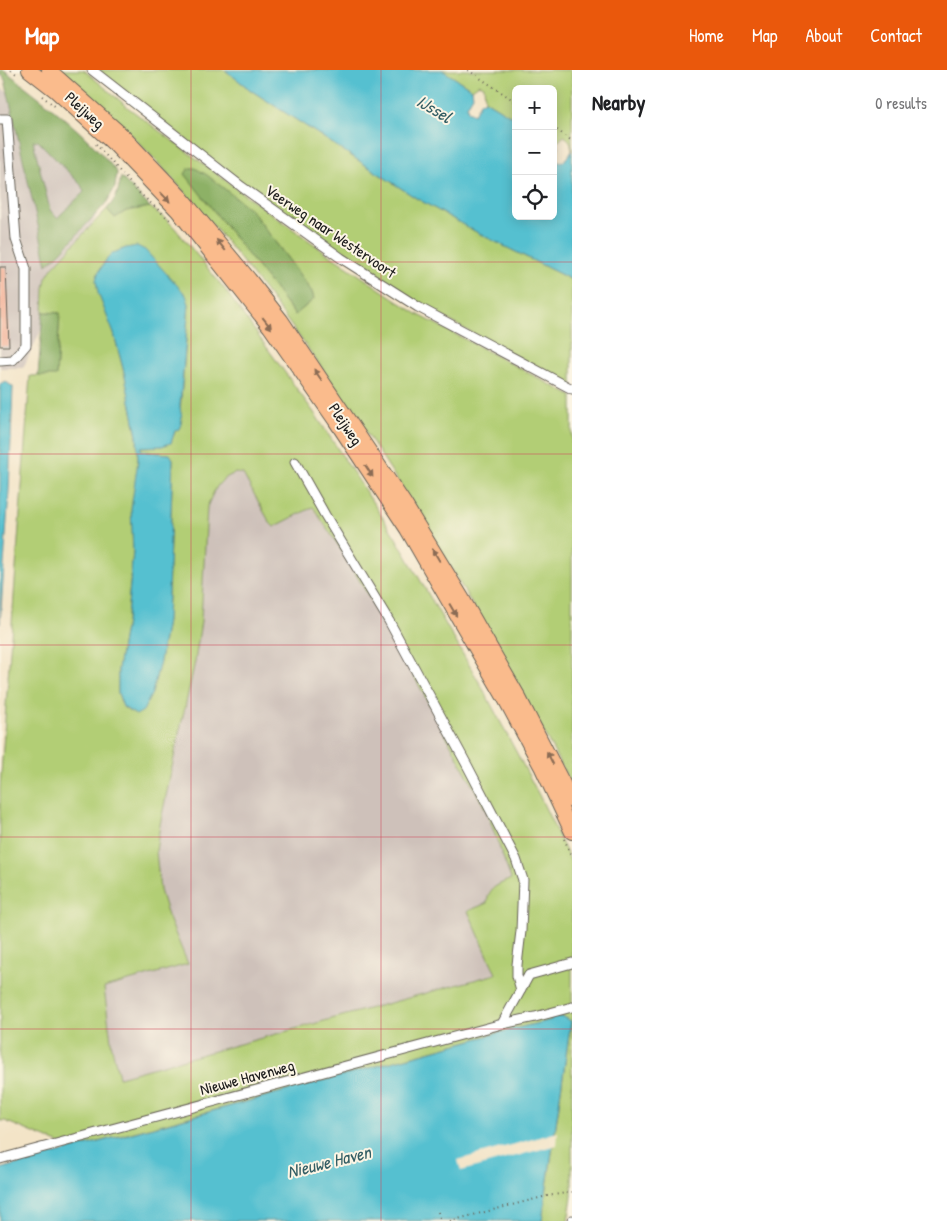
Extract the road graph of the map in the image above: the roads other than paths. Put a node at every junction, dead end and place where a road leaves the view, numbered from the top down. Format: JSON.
{"nodes":[{"id":1,"x":49,"y":70,"type":"edge"},
{"id":2,"x":92,"y":70,"type":"edge"},
{"id":3,"x":24,"y":73,"type":"edge"},
{"id":4,"x":0,"y":119,"type":"edge"},
{"id":5,"x":0,"y":360,"type":"edge"},
{"id":6,"x":572,"y":389,"type":"edge"},
{"id":7,"x":295,"y":462,"type":"dead end"},
{"id":8,"x":572,"y":801,"type":"edge"},
{"id":9,"x":566,"y":832,"type":"edge"},
{"id":10,"x":572,"y":963,"type":"edge"},
{"id":11,"x":520,"y":990,"type":"junction"},
{"id":12,"x":572,"y":1007,"type":"edge"},
{"id":13,"x":502,"y":1024,"type":"junction"},
{"id":14,"x":0,"y":1159,"type":"edge"}],
"edges":[{"from":8,"to":1,"type":"highway","name":"Pleijweg","one_way":true},
{"from":2,"to":6,"type":"street","name":"Veerweg naar Westervoort"},
{"from":3,"to":9,"type":"highway","name":"Pleijweg","one_way":true},
{"from":4,"to":5,"type":"street"},
{"from":7,"to":11,"type":"street"},
{"from":10,"to":11,"type":"street"},
{"from":11,"to":13,"type":"street"},
{"from":12,"to":13,"type":"street","name":"Nieuwe Havenweg"},
{"from":13,"to":14,"type":"street","name":"Nieuwe Havenweg"}]}
